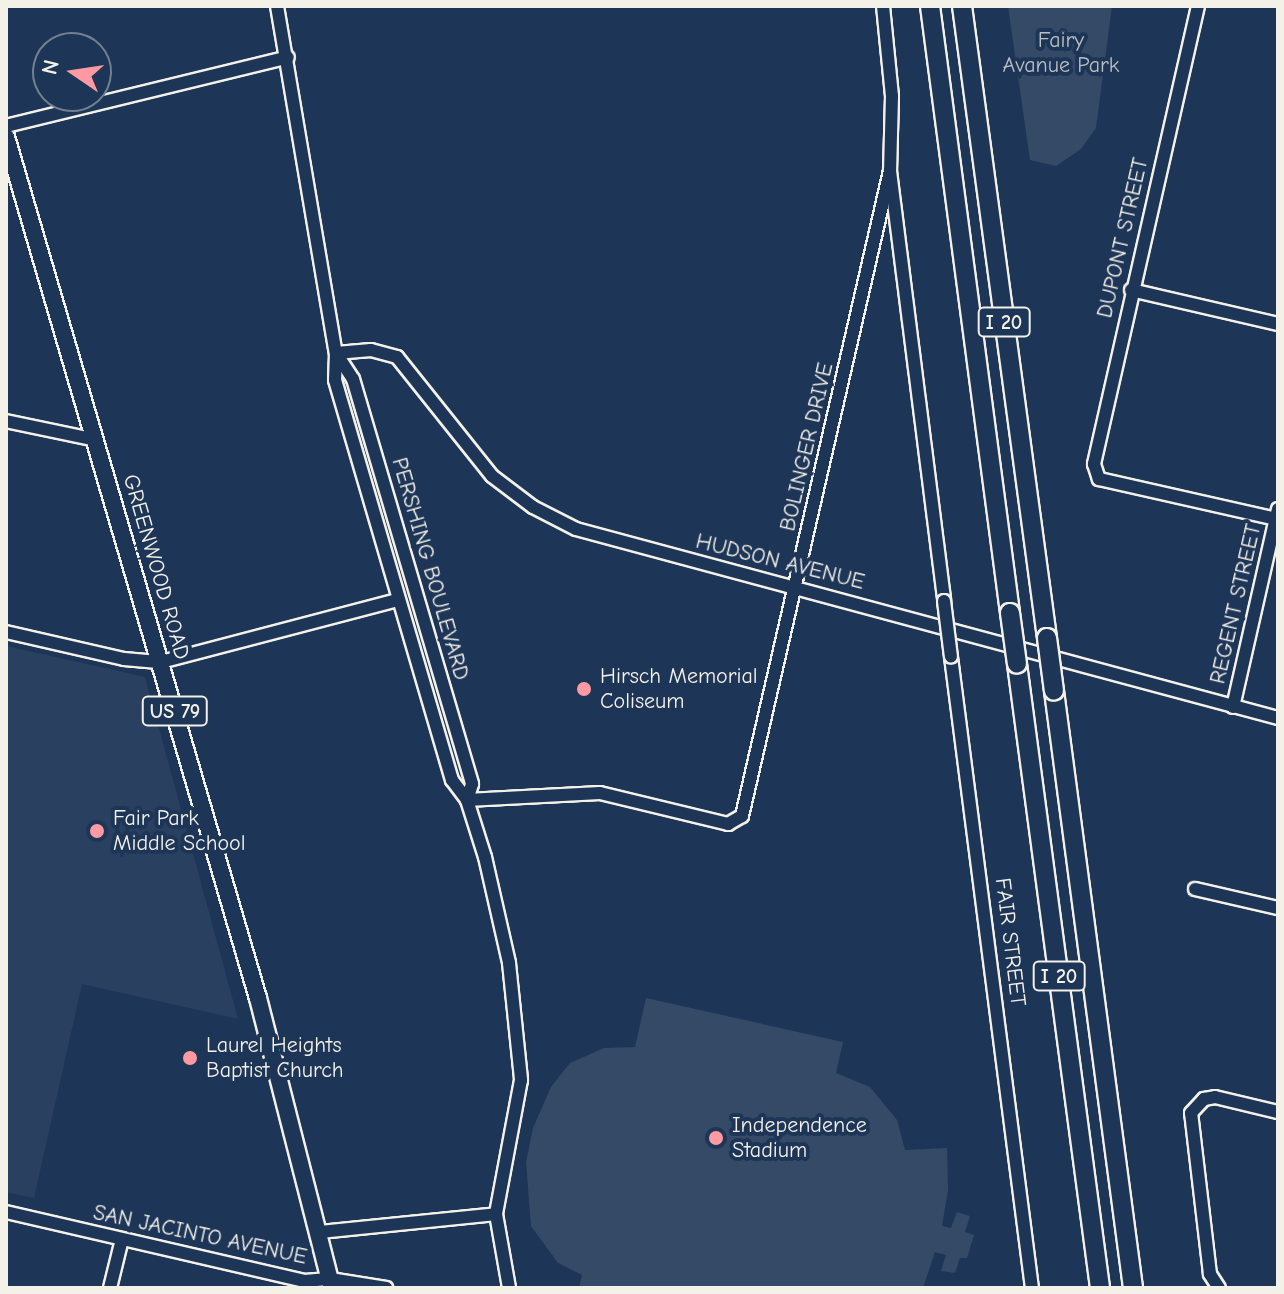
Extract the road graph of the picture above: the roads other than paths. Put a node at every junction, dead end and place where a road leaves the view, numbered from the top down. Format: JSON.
{"nodes":[{"id":1,"x":277,"y":6,"type":"edge"},
{"id":2,"x":883,"y":6,"type":"edge"},
{"id":3,"x":930,"y":6,"type":"edge"},
{"id":4,"x":962,"y":6,"type":"edge"},
{"id":5,"x":1198,"y":6,"type":"edge"},
{"id":6,"x":288,"y":57,"type":"junction"},
{"id":7,"x":6,"y":126,"type":"edge"},
{"id":8,"x":6,"y":137,"type":"edge"},
{"id":9,"x":890,"y":171,"type":"junction"},
{"id":10,"x":13,"y":185,"type":"edge"},
{"id":11,"x":1131,"y":290,"type":"junction"},
{"id":12,"x":1278,"y":324,"type":"edge"},
{"id":13,"x":336,"y":353,"type":"junction"},
{"id":14,"x":6,"y":421,"type":"edge"},
{"id":15,"x":96,"y":440,"type":"junction"},
{"id":16,"x":1277,"y":514,"type":"edge"},
{"id":17,"x":796,"y":587,"type":"junction"},
{"id":18,"x":397,"y":600,"type":"junction"},
{"id":19,"x":944,"y":601,"type":"joint"},
{"id":20,"x":6,"y":632,"type":"edge"},
{"id":21,"x":161,"y":662,"type":"junction"},
{"id":22,"x":1233,"y":707,"type":"junction"},
{"id":23,"x":1278,"y":718,"type":"edge"},
{"id":24,"x":467,"y":800,"type":"junction"},
{"id":25,"x":1195,"y":889,"type":"dead end"},
{"id":26,"x":1278,"y":908,"type":"edge"},
{"id":27,"x":1278,"y":1112,"type":"edge"},
{"id":28,"x":6,"y":1212,"type":"edge"},
{"id":29,"x":496,"y":1214,"type":"junction"},
{"id":30,"x":320,"y":1232,"type":"junction"},
{"id":31,"x":122,"y":1239,"type":"junction"},
{"id":32,"x":331,"y":1284,"type":"edge"},
{"id":33,"x":1216,"y":1285,"type":"edge"},
{"id":34,"x":110,"y":1288,"type":"edge"},
{"id":35,"x":386,"y":1288,"type":"edge"},
{"id":36,"x":509,"y":1288,"type":"edge"},
{"id":37,"x":1032,"y":1288,"type":"edge"},
{"id":38,"x":1100,"y":1288,"type":"edge"},
{"id":39,"x":1133,"y":1288,"type":"edge"}],
"edges":[{"from":1,"to":6,"type":"street","name":"PERSHING BOULEVARD"},
{"from":2,"to":9,"type":"street","name":"BOLINGER DRIVE"},
{"from":3,"to":38,"type":"highway","number":"I 20","bridge":true},
{"from":4,"to":39,"type":"highway","number":"I 20","bridge":true},
{"from":5,"to":11,"type":"street","name":"DUPONT STREET"},
{"from":6,"to":7,"type":"street"},
{"from":6,"to":13,"type":"street","name":"PERSHING BOULEVARD"},
{"from":8,"to":10,"type":"main road","name":"GREENWOOD ROAD","number":"US 79"},
{"from":9,"to":17,"type":"street","name":"BOLINGER DRIVE"},
{"from":9,"to":19,"type":"street","name":"BOLINGER DRIVE"},
{"from":10,"to":15,"type":"main road","name":"GREENWOOD ROAD","number":"US 79"},
{"from":11,"to":12,"type":"street"},
{"from":11,"to":16,"type":"street","name":"DUPONT STREET"},
{"from":13,"to":17,"type":"street","name":"HUDSON AVENUE"},
{"from":13,"to":18,"type":"street","name":"PERSHING BOULEVARD"},
{"from":13,"to":24,"type":"street","name":"PERSHING BOULEVARD"},
{"from":14,"to":15,"type":"street"},
{"from":15,"to":21,"type":"main road","name":"GREENWOOD ROAD","number":"US 79"},
{"from":16,"to":22,"type":"street","name":"REGENT STREET"},
{"from":17,"to":22,"type":"street","name":"HUDSON AVENUE"},
{"from":17,"to":24,"type":"street","name":"BOLINGER DRIVE"},
{"from":18,"to":21,"type":"street"},
{"from":18,"to":24,"type":"street","name":"PERSHING BOULEVARD"},
{"from":19,"to":37,"type":"street","name":"FAIR STREET","bridge":true},
{"from":20,"to":21,"type":"street"},
{"from":21,"to":30,"type":"main road","name":"GREENWOOD ROAD","number":"US 79"},
{"from":22,"to":23,"type":"street","name":"HUDSON AVENUE"},
{"from":24,"to":29,"type":"street","name":"PERSHING BOULEVARD"},
{"from":25,"to":26,"type":"street"},
{"from":27,"to":33,"type":"street"},
{"from":28,"to":31,"type":"street","name":"SAN JACINTO AVENUE"},
{"from":29,"to":30,"type":"street"},
{"from":29,"to":36,"type":"street","name":"PERSHING BOULEVARD"},
{"from":30,"to":32,"type":"main road","name":"GREENWOOD ROAD","number":"US 79"},
{"from":31,"to":32,"type":"street","name":"SAN JACINTO AVENUE"},
{"from":31,"to":34,"type":"street"},
{"from":32,"to":35,"type":"street","name":"SAN JACINTO AVENUE"}]}
